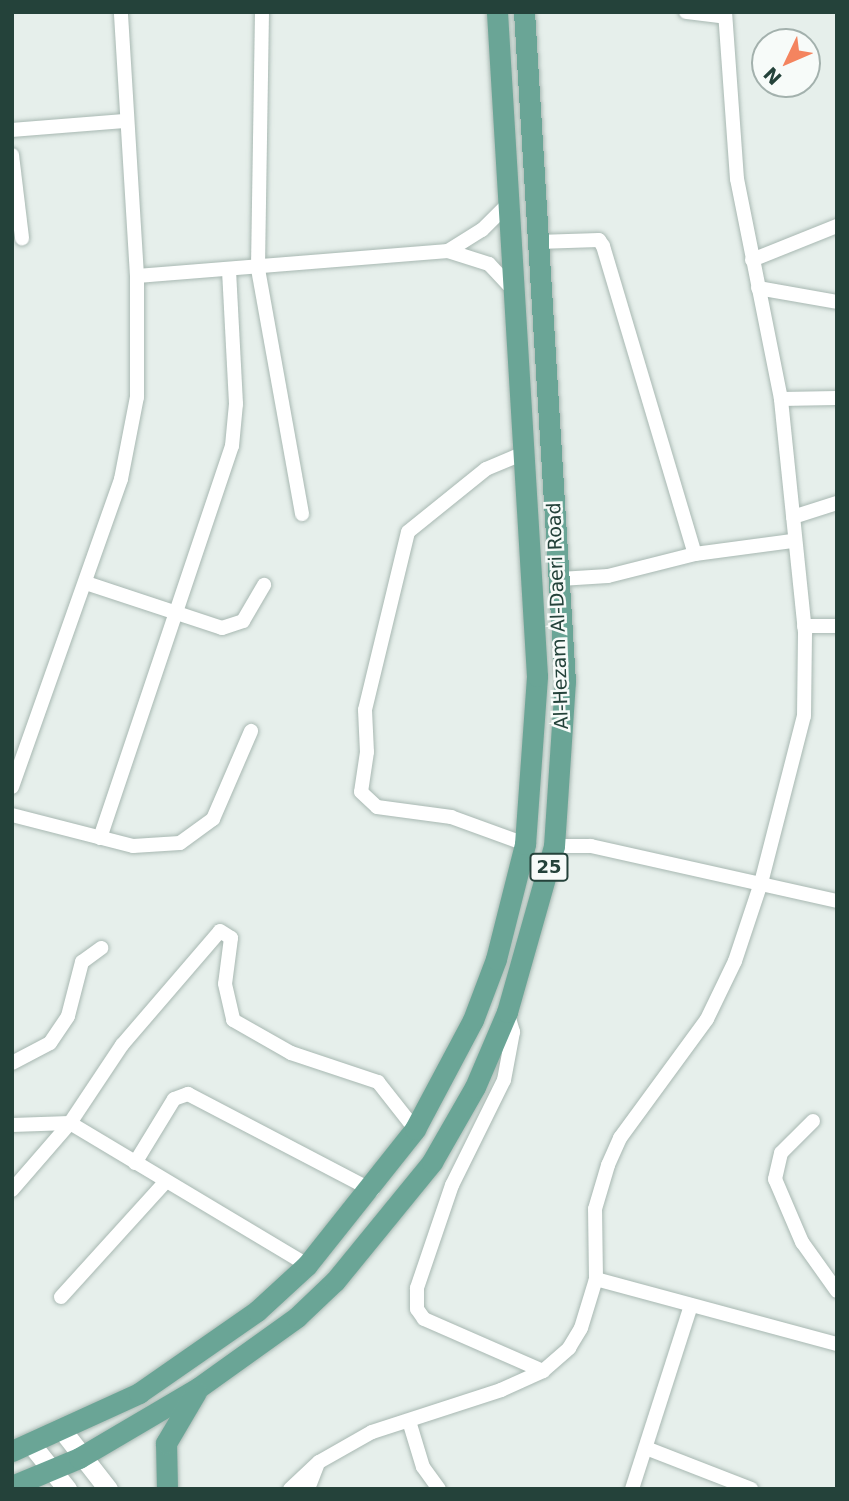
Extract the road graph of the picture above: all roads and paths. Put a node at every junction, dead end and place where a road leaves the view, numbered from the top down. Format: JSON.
{"nodes":[{"id":1,"x":262,"y":12,"type":"edge"},
{"id":2,"x":497,"y":12,"type":"edge"},
{"id":3,"x":524,"y":12,"type":"edge"},
{"id":4,"x":686,"y":12,"type":"edge"},
{"id":5,"x":122,"y":13,"type":"edge"},
{"id":6,"x":725,"y":15,"type":"edge"},
{"id":7,"x":124,"y":121,"type":"junction"},
{"id":8,"x":12,"y":130,"type":"edge"},
{"id":9,"x":12,"y":155,"type":"edge"},
{"id":10,"x":509,"y":203,"type":"junction"},
{"id":11,"x":837,"y":226,"type":"edge"},
{"id":12,"x":22,"y":238,"type":"dead end"},
{"id":13,"x":537,"y":242,"type":"junction"},
{"id":14,"x":448,"y":251,"type":"junction"},
{"id":15,"x":752,"y":260,"type":"junction"},
{"id":16,"x":258,"y":269,"type":"junction"},
{"id":17,"x":229,"y":272,"type":"junction"},
{"id":18,"x":137,"y":276,"type":"junction"},
{"id":19,"x":758,"y":288,"type":"junction"},
{"id":20,"x":514,"y":291,"type":"junction"},
{"id":21,"x":837,"y":302,"type":"edge"},
{"id":22,"x":837,"y":398,"type":"edge"},
{"id":23,"x":781,"y":399,"type":"junction"},
{"id":24,"x":524,"y":453,"type":"junction"},
{"id":25,"x":837,"y":503,"type":"edge"},
{"id":26,"x":302,"y":514,"type":"dead end"},
{"id":27,"x":793,"y":517,"type":"junction"},
{"id":28,"x":792,"y":541,"type":"junction"},
{"id":29,"x":695,"y":554,"type":"junction"},
{"id":30,"x":560,"y":579,"type":"junction"},
{"id":31,"x":86,"y":583,"type":"junction"},
{"id":32,"x":264,"y":585,"type":"dead end"},
{"id":33,"x":177,"y":613,"type":"junction"},
{"id":34,"x":804,"y":626,"type":"junction"},
{"id":35,"x":837,"y":626,"type":"edge"},
{"id":36,"x":251,"y":731,"type":"dead end"},
{"id":37,"x":12,"y":787,"type":"edge"},
{"id":38,"x":12,"y":815,"type":"edge"},
{"id":39,"x":100,"y":838,"type":"junction"},
{"id":40,"x":525,"y":844,"type":"junction"},
{"id":41,"x":554,"y":846,"type":"junction"},
{"id":42,"x":761,"y":883,"type":"junction"},
{"id":43,"x":837,"y":901,"type":"edge"},
{"id":44,"x":101,"y":948,"type":"dead end"},
{"id":45,"x":507,"y":1012,"type":"junction"},
{"id":46,"x":12,"y":1063,"type":"edge"},
{"id":47,"x":813,"y":1121,"type":"dead end"},
{"id":48,"x":70,"y":1124,"type":"junction"},
{"id":49,"x":12,"y":1125,"type":"edge"},
{"id":50,"x":415,"y":1129,"type":"junction"},
{"id":51,"x":135,"y":1163,"type":"junction"},
{"id":52,"x":166,"y":1181,"type":"junction"},
{"id":53,"x":12,"y":1189,"type":"edge"},
{"id":54,"x":372,"y":1190,"type":"junction"},
{"id":55,"x":307,"y":1265,"type":"junction"},
{"id":56,"x":596,"y":1279,"type":"junction"},
{"id":57,"x":837,"y":1291,"type":"edge"},
{"id":58,"x":61,"y":1297,"type":"dead end"},
{"id":59,"x":691,"y":1305,"type":"junction"},
{"id":60,"x":837,"y":1344,"type":"edge"},
{"id":61,"x":543,"y":1371,"type":"junction"},
{"id":62,"x":198,"y":1388,"type":"junction"},
{"id":63,"x":409,"y":1421,"type":"junction"},
{"id":64,"x":62,"y":1430,"type":"junction"},
{"id":65,"x":22,"y":1447,"type":"edge"},
{"id":66,"x":646,"y":1448,"type":"junction"},
{"id":67,"x":79,"y":1458,"type":"junction"},
{"id":68,"x":319,"y":1462,"type":"junction"},
{"id":69,"x":51,"y":1473,"type":"junction"},
{"id":70,"x":12,"y":1486,"type":"edge"},
{"id":71,"x":67,"y":1489,"type":"edge"},
{"id":72,"x":108,"y":1489,"type":"edge"},
{"id":73,"x":167,"y":1489,"type":"edge"},
{"id":74,"x":290,"y":1489,"type":"edge"},
{"id":75,"x":308,"y":1489,"type":"edge"},
{"id":76,"x":439,"y":1489,"type":"edge"},
{"id":77,"x":632,"y":1489,"type":"edge"},
{"id":78,"x":751,"y":1489,"type":"edge"}],
"edges":[{"from":1,"to":16,"type":"street"},
{"from":2,"to":10,"type":"main road","name":"Al-Hezam Al-Daeri Road","number":"25"},
{"from":3,"to":13,"type":"main road","name":"Al-Hezam Al-Daeri Road","number":"25"},
{"from":4,"to":6,"type":"street"},
{"from":5,"to":7,"type":"street"},
{"from":6,"to":15,"type":"street"},
{"from":7,"to":8,"type":"street"},
{"from":7,"to":18,"type":"street"},
{"from":9,"to":12,"type":"street"},
{"from":10,"to":14,"type":"street"},
{"from":10,"to":20,"type":"main road","name":"Al-Hezam Al-Daeri Road","number":"25"},
{"from":11,"to":15,"type":"street"},
{"from":13,"to":29,"type":"street"},
{"from":13,"to":30,"type":"main road","name":"Al-Hezam Al-Daeri Road","number":"25"},
{"from":14,"to":16,"type":"street"},
{"from":14,"to":20,"type":"street"},
{"from":15,"to":19,"type":"street"},
{"from":16,"to":17,"type":"street"},
{"from":16,"to":26,"type":"street"},
{"from":17,"to":18,"type":"street"},
{"from":17,"to":33,"type":"street"},
{"from":18,"to":31,"type":"street"},
{"from":19,"to":21,"type":"street"},
{"from":19,"to":23,"type":"street"},
{"from":20,"to":24,"type":"main road","name":"Al-Hezam Al-Daeri Road","number":"25"},
{"from":22,"to":23,"type":"street"},
{"from":23,"to":27,"type":"street"},
{"from":24,"to":40,"type":"main road","name":"Al-Hezam Al-Daeri Road","number":"25"},
{"from":24,"to":40,"type":"street"},
{"from":25,"to":27,"type":"street"},
{"from":27,"to":28,"type":"street"},
{"from":28,"to":29,"type":"street"},
{"from":28,"to":34,"type":"street"},
{"from":29,"to":30,"type":"street"},
{"from":30,"to":41,"type":"main road","name":"Al-Hezam Al-Daeri Road","number":"25"},
{"from":31,"to":33,"type":"street"},
{"from":31,"to":37,"type":"street"},
{"from":32,"to":33,"type":"street"},
{"from":33,"to":39,"type":"street"},
{"from":34,"to":35,"type":"street"},
{"from":34,"to":42,"type":"street"},
{"from":36,"to":39,"type":"street"},
{"from":38,"to":39,"type":"street"},
{"from":40,"to":50,"type":"main road","name":"Al-Hezam Al-Daeri Road","number":"25"},
{"from":41,"to":42,"type":"street"},
{"from":41,"to":45,"type":"main road","name":"Al-Hezam Al-Daeri Road","number":"25"},
{"from":42,"to":43,"type":"street"},
{"from":42,"to":56,"type":"street"},
{"from":44,"to":46,"type":"street"},
{"from":45,"to":61,"type":"street"},
{"from":45,"to":62,"type":"main road","name":"Al-Hezam Al-Daeri Road","number":"25"},
{"from":47,"to":57,"type":"street"},
{"from":48,"to":49,"type":"street"},
{"from":48,"to":50,"type":"street"},
{"from":48,"to":51,"type":"street"},
{"from":48,"to":53,"type":"street"},
{"from":50,"to":54,"type":"main road","name":"Al-Hezam Al-Daeri Road","number":"25"},
{"from":51,"to":52,"type":"street"},
{"from":51,"to":54,"type":"street"},
{"from":52,"to":55,"type":"street"},
{"from":52,"to":58,"type":"street"},
{"from":54,"to":55,"type":"main road","name":"Al-Hezam Al-Daeri Road","number":"25"},
{"from":55,"to":64,"type":"main road","name":"Al-Hezam Al-Daeri Road","number":"25"},
{"from":56,"to":59,"type":"street"},
{"from":56,"to":61,"type":"street"},
{"from":59,"to":60,"type":"street"},
{"from":59,"to":66,"type":"street"},
{"from":61,"to":63,"type":"street"},
{"from":62,"to":67,"type":"main road","name":"Al-Hezam Al-Daeri Road","number":"25"},
{"from":62,"to":73,"type":"main road"},
{"from":63,"to":68,"type":"street"},
{"from":63,"to":76,"type":"street"},
{"from":64,"to":65,"type":"main road","name":"Al-Hezam Al-Daeri Road","number":"25"},
{"from":64,"to":67,"type":"main road"},
{"from":65,"to":69,"type":"main road"},
{"from":66,"to":77,"type":"street"},
{"from":66,"to":78,"type":"street"},
{"from":67,"to":69,"type":"main road","name":"Al-Hezam Al-Daeri Road","number":"25"},
{"from":67,"to":72,"type":"main road"},
{"from":68,"to":74,"type":"street"},
{"from":68,"to":75,"type":"street"},
{"from":69,"to":70,"type":"main road","name":"Al-Hezam Al-Daeri Road","number":"25"},
{"from":69,"to":71,"type":"main road"}]}
